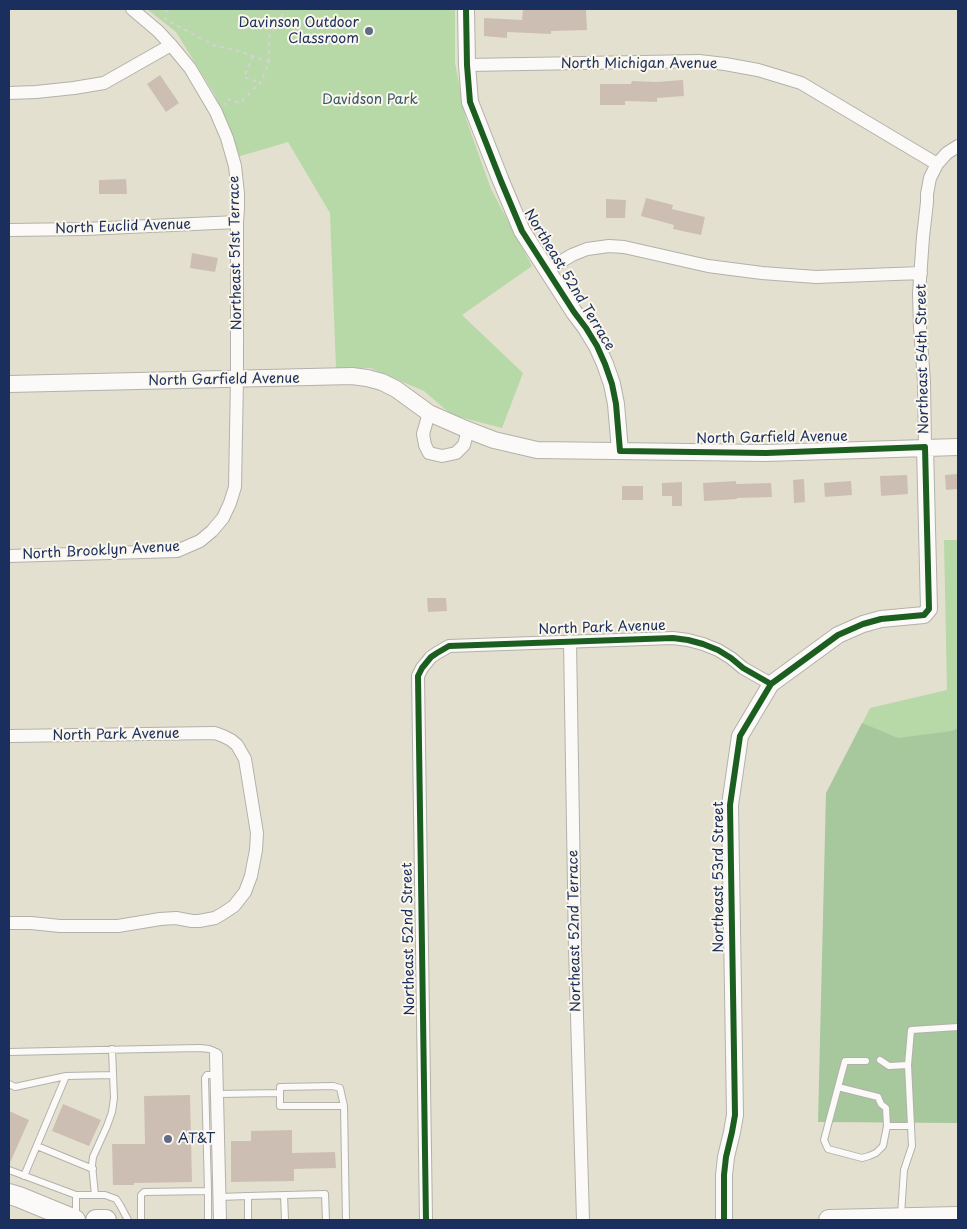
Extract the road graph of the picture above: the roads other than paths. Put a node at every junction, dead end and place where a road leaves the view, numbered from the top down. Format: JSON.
{"nodes":[{"id":1,"x":132,"y":9,"type":"edge"},
{"id":2,"x":466,"y":9,"type":"edge"},
{"id":3,"x":171,"y":45,"type":"junction"},
{"id":4,"x":467,"y":65,"type":"junction"},
{"id":5,"x":9,"y":93,"type":"edge"},
{"id":6,"x":958,"y":146,"type":"edge"},
{"id":7,"x":937,"y":164,"type":"junction"},
{"id":8,"x":237,"y":222,"type":"junction"},
{"id":9,"x":9,"y":230,"type":"edge"},
{"id":10,"x":547,"y":270,"type":"junction"},
{"id":11,"x":921,"y":273,"type":"junction"},
{"id":12,"x":237,"y":380,"type":"junction"},
{"id":13,"x":9,"y":384,"type":"edge"},
{"id":14,"x":429,"y":413,"type":"junction"},
{"id":15,"x":468,"y":430,"type":"junction"},
{"id":16,"x":958,"y":446,"type":"edge"},
{"id":17,"x":925,"y":447,"type":"junction"},
{"id":18,"x":620,"y":451,"type":"junction"},
{"id":19,"x":216,"y":526,"type":"joint"},
{"id":20,"x":9,"y":556,"type":"edge"},
{"id":21,"x":924,"y":615,"type":"joint"},
{"id":22,"x":570,"y":641,"type":"junction"},
{"id":23,"x":428,"y":661,"type":"joint"},
{"id":24,"x":771,"y":684,"type":"junction"},
{"id":25,"x":9,"y":736,"type":"edge"},
{"id":26,"x":9,"y":923,"type":"edge"},
{"id":27,"x":958,"y":1027,"type":"edge"},
{"id":28,"x":112,"y":1050,"type":"junction"},
{"id":29,"x":9,"y":1052,"type":"edge"},
{"id":30,"x":216,"y":1055,"type":"joint"},
{"id":31,"x":880,"y":1060,"type":"dead end"},
{"id":32,"x":866,"y":1061,"type":"dead end"},
{"id":33,"x":908,"y":1065,"type":"junction"},
{"id":34,"x":113,"y":1075,"type":"junction"},
{"id":35,"x":217,"y":1075,"type":"junction"},
{"id":36,"x":66,"y":1076,"type":"junction"},
{"id":37,"x":12,"y":1086,"type":"edge"},
{"id":38,"x":838,"y":1087,"type":"junction"},
{"id":39,"x":280,"y":1093,"type":"junction"},
{"id":40,"x":217,"y":1094,"type":"junction"},
{"id":41,"x":344,"y":1106,"type":"junction"},
{"id":42,"x":887,"y":1126,"type":"junction"},
{"id":43,"x":911,"y":1126,"type":"junction"},
{"id":44,"x":37,"y":1146,"type":"junction"},
{"id":45,"x":92,"y":1169,"type":"junction"},
{"id":46,"x":9,"y":1170,"type":"edge"},
{"id":47,"x":24,"y":1176,"type":"junction"},
{"id":48,"x":9,"y":1194,"type":"edge"},
{"id":49,"x":214,"y":1194,"type":"junction"},
{"id":50,"x":76,"y":1195,"type":"junction"},
{"id":51,"x":95,"y":1195,"type":"junction"},
{"id":52,"x":284,"y":1195,"type":"junction"},
{"id":53,"x":248,"y":1196,"type":"junction"},
{"id":54,"x":958,"y":1217,"type":"edge"},
{"id":55,"x":901,"y":1218,"type":"junction"},
{"id":56,"x":75,"y":1220,"type":"edge"},
{"id":57,"x":96,"y":1220,"type":"edge"},
{"id":58,"x":106,"y":1220,"type":"edge"},
{"id":59,"x":128,"y":1220,"type":"edge"},
{"id":60,"x":141,"y":1220,"type":"edge"},
{"id":61,"x":208,"y":1220,"type":"edge"},
{"id":62,"x":220,"y":1220,"type":"edge"},
{"id":63,"x":248,"y":1220,"type":"edge"},
{"id":64,"x":285,"y":1220,"type":"edge"},
{"id":65,"x":326,"y":1220,"type":"edge"},
{"id":66,"x":346,"y":1220,"type":"edge"},
{"id":67,"x":426,"y":1220,"type":"edge"},
{"id":68,"x":582,"y":1220,"type":"edge"},
{"id":69,"x":724,"y":1220,"type":"edge"},
{"id":70,"x":828,"y":1220,"type":"edge"}],
"edges":[{"from":1,"to":3,"type":"street","name":"Northeast 51st Terrace"},
{"from":2,"to":4,"type":"street","name":"Northeast 52nd Terrace"},
{"from":3,"to":5,"type":"street"},
{"from":3,"to":8,"type":"street","name":"Northeast 51st Terrace"},
{"from":4,"to":7,"type":"street","name":"North Michigan Avenue"},
{"from":4,"to":10,"type":"street","name":"Northeast 52nd Terrace"},
{"from":6,"to":7,"type":"street"},
{"from":7,"to":11,"type":"street","name":"Northeast 54th Street"},
{"from":8,"to":9,"type":"street","name":"North Euclid Avenue"},
{"from":8,"to":12,"type":"street","name":"Northeast 51st Terrace"},
{"from":10,"to":11,"type":"street"},
{"from":10,"to":18,"type":"street","name":"Northeast 52nd Terrace"},
{"from":11,"to":17,"type":"street","name":"Northeast 54th Street"},
{"from":12,"to":13,"type":"street","name":"North Garfield Avenue"},
{"from":12,"to":14,"type":"street","name":"North Garfield Avenue"},
{"from":12,"to":19,"type":"street","name":"Northeast 51st Terrace"},
{"from":14,"to":15,"type":"street","name":"North Garfield Avenue"},
{"from":14,"to":15,"type":"street"},
{"from":15,"to":18,"type":"street","name":"North Garfield Avenue"},
{"from":16,"to":17,"type":"street","name":"North Garfield Avenue"},
{"from":17,"to":18,"type":"street","name":"North Garfield Avenue"},
{"from":17,"to":21,"type":"street","name":"Northeast 54th Street"},
{"from":19,"to":20,"type":"street","name":"North Brooklyn Avenue"},
{"from":21,"to":24,"type":"street","name":"Northeast 53rd Street"},
{"from":22,"to":23,"type":"street","name":"North Park Avenue"},
{"from":22,"to":24,"type":"street","name":"North Park Avenue"},
{"from":22,"to":68,"type":"street","name":"Northeast 52nd Terrace"},
{"from":23,"to":67,"type":"street","name":"Northeast 52nd Street"},
{"from":24,"to":69,"type":"street","name":"Northeast 53rd Street"},
{"from":25,"to":26,"type":"street","name":"North Park Avenue"},
{"from":27,"to":33,"type":"lane"},
{"from":28,"to":29,"type":"lane"},
{"from":28,"to":30,"type":"lane"},
{"from":28,"to":34,"type":"lane"},
{"from":30,"to":35,"type":"street"},
{"from":31,"to":33,"type":"lane"},
{"from":32,"to":38,"type":"lane"},
{"from":33,"to":43,"type":"lane"},
{"from":34,"to":36,"type":"lane"},
{"from":34,"to":45,"type":"lane"},
{"from":35,"to":40,"type":"street"},
{"from":35,"to":49,"type":"lane"},
{"from":36,"to":37,"type":"lane"},
{"from":36,"to":44,"type":"lane"},
{"from":38,"to":42,"type":"lane"},
{"from":38,"to":42,"type":"lane"},
{"from":39,"to":40,"type":"lane"},
{"from":39,"to":41,"type":"lane"},
{"from":39,"to":41,"type":"lane"},
{"from":40,"to":49,"type":"street"},
{"from":41,"to":66,"type":"lane"},
{"from":42,"to":43,"type":"lane"},
{"from":43,"to":55,"type":"lane"},
{"from":44,"to":45,"type":"lane"},
{"from":44,"to":47,"type":"lane"},
{"from":45,"to":51,"type":"lane"},
{"from":46,"to":47,"type":"lane"},
{"from":47,"to":50,"type":"lane"},
{"from":48,"to":56,"type":"main road"},
{"from":49,"to":53,"type":"lane"},
{"from":49,"to":60,"type":"lane"},
{"from":49,"to":61,"type":"lane"},
{"from":49,"to":62,"type":"street"},
{"from":50,"to":51,"type":"lane"},
{"from":50,"to":56,"type":"lane"},
{"from":51,"to":59,"type":"lane"},
{"from":52,"to":53,"type":"lane"},
{"from":52,"to":64,"type":"lane"},
{"from":52,"to":65,"type":"lane"},
{"from":53,"to":63,"type":"lane"},
{"from":54,"to":55,"type":"main road"},
{"from":55,"to":70,"type":"main road"},
{"from":57,"to":58,"type":"main road"}]}
